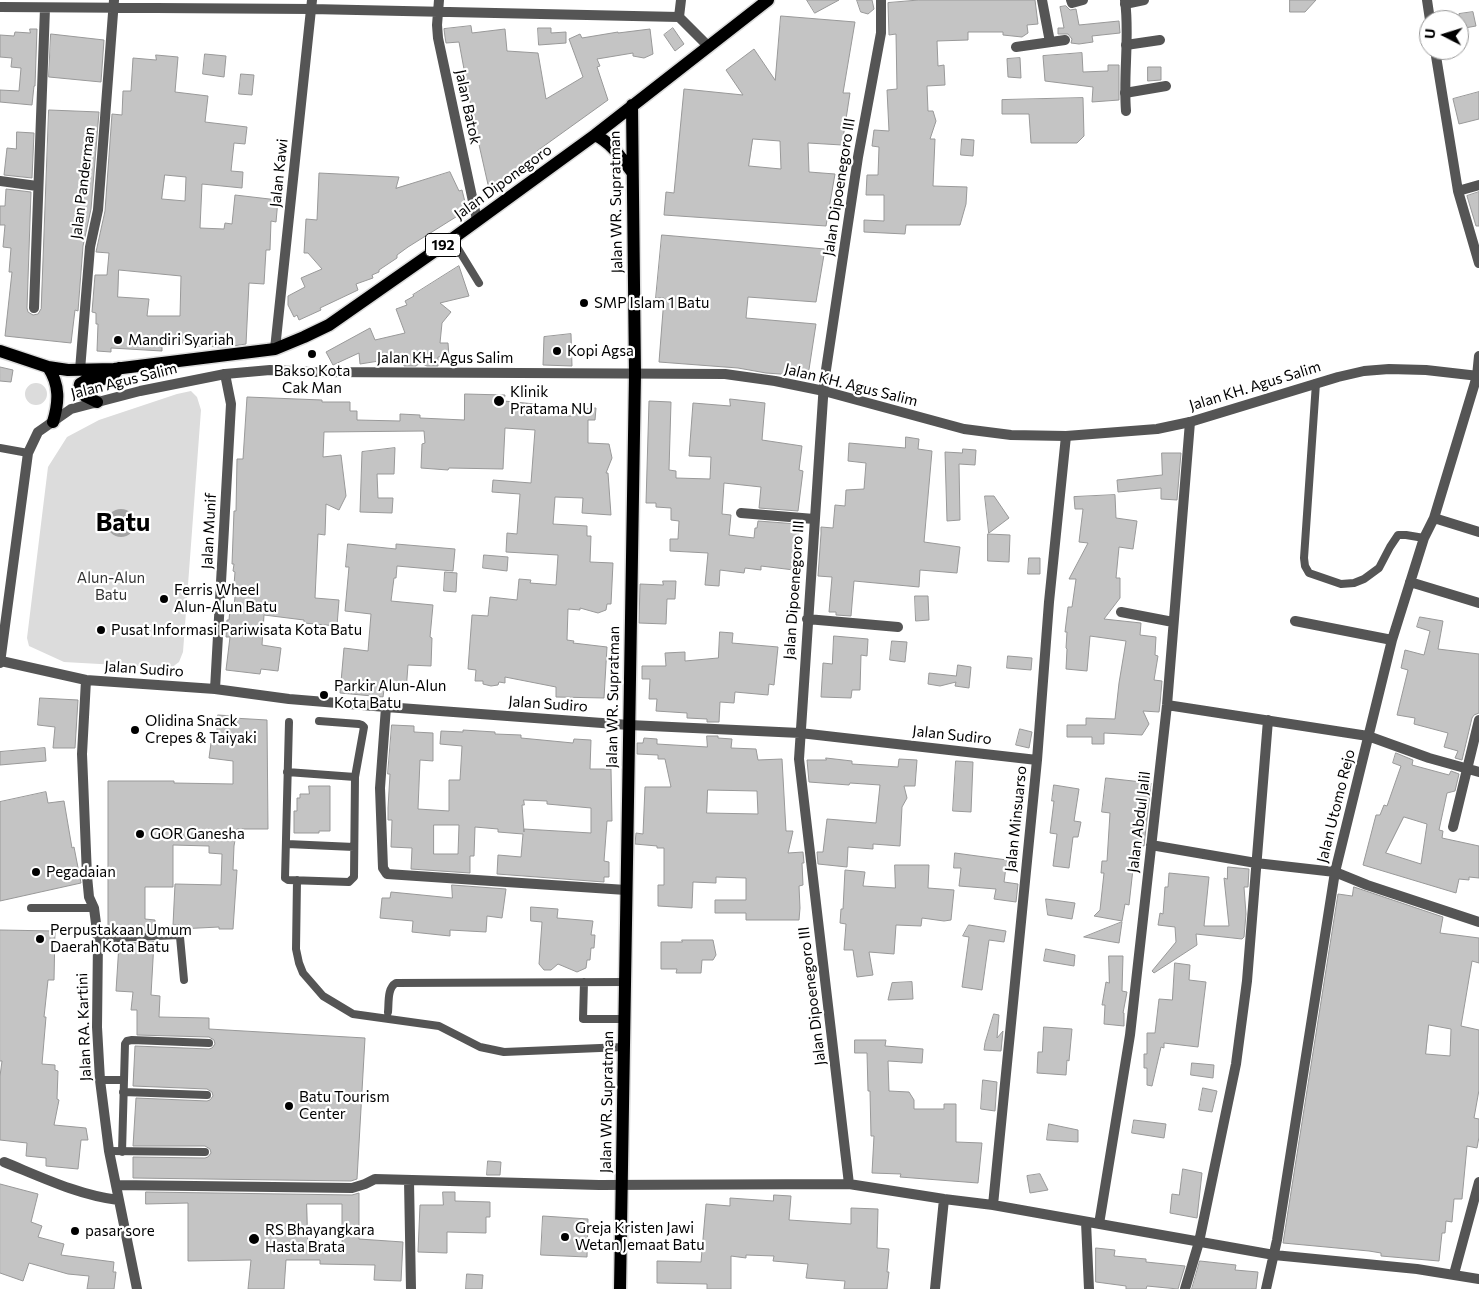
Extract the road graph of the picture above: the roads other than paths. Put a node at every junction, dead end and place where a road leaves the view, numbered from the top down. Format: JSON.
{"nodes":[{"id":1,"x":439,"y":0,"type":"edge"},
{"id":2,"x":681,"y":0,"type":"edge"},
{"id":3,"x":768,"y":0,"type":"edge"},
{"id":4,"x":882,"y":0,"type":"edge"},
{"id":5,"x":1042,"y":0,"type":"edge"},
{"id":6,"x":1071,"y":0,"type":"edge"},
{"id":7,"x":1084,"y":0,"type":"edge"},
{"id":8,"x":1144,"y":0,"type":"edge"},
{"id":9,"x":1125,"y":2,"type":"edge"},
{"id":10,"x":114,"y":4,"type":"edge"},
{"id":11,"x":311,"y":4,"type":"edge"},
{"id":12,"x":4,"y":5,"type":"edge"},
{"id":13,"x":45,"y":8,"type":"junction"},
{"id":14,"x":438,"y":11,"type":"junction"},
{"id":15,"x":679,"y":17,"type":"junction"},
{"id":16,"x":1065,"y":40,"type":"dead end"},
{"id":17,"x":1160,"y":40,"type":"dead end"},
{"id":18,"x":1050,"y":42,"type":"junction"},
{"id":19,"x":1126,"y":45,"type":"junction"},
{"id":20,"x":708,"y":46,"type":"junction"},
{"id":21,"x":1016,"y":47,"type":"dead end"},
{"id":22,"x":1437,"y":60,"type":"edge"},
{"id":23,"x":1166,"y":86,"type":"dead end"},
{"id":24,"x":1124,"y":92,"type":"junction"},
{"id":25,"x":632,"y":105,"type":"junction"},
{"id":26,"x":1126,"y":111,"type":"dead end"},
{"id":27,"x":595,"y":135,"type":"junction"},
{"id":28,"x":632,"y":172,"type":"junction"},
{"id":29,"x":0,"y":181,"type":"edge"},
{"id":30,"x":1479,"y":185,"type":"edge"},
{"id":31,"x":37,"y":186,"type":"junction"},
{"id":32,"x":1458,"y":191,"type":"junction"},
{"id":33,"x":477,"y":220,"type":"junction"},
{"id":34,"x":452,"y":239,"type":"junction"},
{"id":35,"x":1479,"y":263,"type":"edge"},
{"id":36,"x":479,"y":283,"type":"dead end"},
{"id":37,"x":34,"y":308,"type":"dead end"},
{"id":38,"x":275,"y":349,"type":"junction"},
{"id":39,"x":0,"y":351,"type":"edge"},
{"id":40,"x":1479,"y":356,"type":"edge"},
{"id":41,"x":208,"y":358,"type":"joint"},
{"id":42,"x":48,"y":367,"type":"junction"},
{"id":43,"x":118,"y":368,"type":"junction"},
{"id":44,"x":80,"y":370,"type":"junction"},
{"id":45,"x":225,"y":374,"type":"junction"},
{"id":46,"x":635,"y":374,"type":"junction"},
{"id":47,"x":1478,"y":376,"type":"edge"},
{"id":48,"x":207,"y":378,"type":"joint"},
{"id":49,"x":1316,"y":383,"type":"junction"},
{"id":50,"x":824,"y":391,"type":"junction"},
{"id":51,"x":97,"y":402,"type":"junction"},
{"id":52,"x":53,"y":422,"type":"junction"},
{"id":53,"x":1190,"y":422,"type":"junction"},
{"id":54,"x":1066,"y":436,"type":"junction"},
{"id":55,"x":0,"y":448,"type":"edge"},
{"id":56,"x":28,"y":453,"type":"junction"},
{"id":57,"x":741,"y":513,"type":"dead end"},
{"id":58,"x":1434,"y":518,"type":"junction"},
{"id":59,"x":814,"y":520,"type":"junction"},
{"id":60,"x":1479,"y":532,"type":"edge"},
{"id":61,"x":1424,"y":538,"type":"junction"},
{"id":62,"x":1410,"y":582,"type":"junction"},
{"id":63,"x":1479,"y":603,"type":"edge"},
{"id":64,"x":1121,"y":612,"type":"dead end"},
{"id":65,"x":808,"y":619,"type":"junction"},
{"id":66,"x":1295,"y":621,"type":"dead end"},
{"id":67,"x":1173,"y":622,"type":"junction"},
{"id":68,"x":898,"y":627,"type":"dead end"},
{"id":69,"x":1392,"y":640,"type":"junction"},
{"id":70,"x":0,"y":662,"type":"edge"},
{"id":71,"x":86,"y":680,"type":"junction"},
{"id":72,"x":214,"y":689,"type":"junction"},
{"id":73,"x":1167,"y":705,"type":"junction"},
{"id":74,"x":386,"y":707,"type":"junction"},
{"id":75,"x":1268,"y":720,"type":"junction"},
{"id":76,"x":1479,"y":720,"type":"edge"},
{"id":77,"x":319,"y":721,"type":"dead end"},
{"id":78,"x":289,"y":722,"type":"dead end"},
{"id":79,"x":629,"y":725,"type":"junction"},
{"id":80,"x":83,"y":733,"type":"joint"},
{"id":81,"x":800,"y":733,"type":"junction"},
{"id":82,"x":1368,"y":736,"type":"junction"},
{"id":83,"x":1037,"y":760,"type":"junction"},
{"id":84,"x":1467,"y":769,"type":"junction"},
{"id":85,"x":287,"y":772,"type":"junction"},
{"id":86,"x":1479,"y":772,"type":"edge"},
{"id":87,"x":355,"y":777,"type":"junction"},
{"id":88,"x":1453,"y":827,"type":"dead end"},
{"id":89,"x":287,"y":844,"type":"junction"},
{"id":90,"x":1151,"y":845,"type":"junction"},
{"id":91,"x":354,"y":847,"type":"junction"},
{"id":92,"x":1256,"y":862,"type":"junction"},
{"id":93,"x":1335,"y":872,"type":"junction"},
{"id":94,"x":297,"y":880,"type":"junction"},
{"id":95,"x":626,"y":890,"type":"junction"},
{"id":96,"x":31,"y":908,"type":"dead end"},
{"id":97,"x":94,"y":908,"type":"junction"},
{"id":98,"x":1479,"y":922,"type":"edge"},
{"id":99,"x":98,"y":939,"type":"junction"},
{"id":100,"x":184,"y":980,"type":"dead end"},
{"id":101,"x":584,"y":982,"type":"junction"},
{"id":102,"x":625,"y":982,"type":"junction"},
{"id":103,"x":388,"y":1012,"type":"dead end"},
{"id":104,"x":624,"y":1019,"type":"junction"},
{"id":105,"x":210,"y":1043,"type":"dead end"},
{"id":106,"x":624,"y":1047,"type":"junction"},
{"id":107,"x":100,"y":1080,"type":"junction"},
{"id":108,"x":124,"y":1080,"type":"junction"},
{"id":109,"x":123,"y":1092,"type":"junction"},
{"id":110,"x":207,"y":1095,"type":"dead end"},
{"id":111,"x":109,"y":1151,"type":"junction"},
{"id":112,"x":122,"y":1152,"type":"junction"},
{"id":113,"x":205,"y":1152,"type":"dead end"},
{"id":114,"x":4,"y":1162,"type":"dead end"},
{"id":115,"x":409,"y":1181,"type":"junction"},
{"id":116,"x":1479,"y":1182,"type":"edge"},
{"id":117,"x":622,"y":1184,"type":"junction"},
{"id":118,"x":849,"y":1184,"type":"junction"},
{"id":119,"x":116,"y":1186,"type":"junction"},
{"id":120,"x":944,"y":1199,"type":"junction"},
{"id":121,"x":118,"y":1200,"type":"junction"},
{"id":122,"x":993,"y":1205,"type":"junction"},
{"id":123,"x":1086,"y":1222,"type":"junction"},
{"id":124,"x":1099,"y":1224,"type":"junction"},
{"id":125,"x":1199,"y":1242,"type":"junction"},
{"id":126,"x":1274,"y":1255,"type":"junction"},
{"id":127,"x":1454,"y":1274,"type":"junction"},
{"id":128,"x":1479,"y":1279,"type":"edge"},
{"id":129,"x":137,"y":1289,"type":"edge"},
{"id":130,"x":411,"y":1289,"type":"edge"},
{"id":131,"x":620,"y":1289,"type":"edge"},
{"id":132,"x":935,"y":1289,"type":"edge"},
{"id":133,"x":1090,"y":1289,"type":"edge"},
{"id":134,"x":1185,"y":1289,"type":"edge"},
{"id":135,"x":1266,"y":1289,"type":"edge"}],
"edges":[{"from":1,"to":14,"type":"street","name":"Jalan Batok"},
{"from":2,"to":15,"type":"street"},
{"from":3,"to":20,"type":"main road","name":"Jalan Diponegoro","number":"192"},
{"from":4,"to":50,"type":"street","name":"Jalan Dipoenegoro III"},
{"from":5,"to":18,"type":"street"},
{"from":6,"to":7,"type":"street"},
{"from":8,"to":9,"type":"street"},
{"from":9,"to":19,"type":"street"},
{"from":10,"to":11,"type":"street"},
{"from":10,"to":13,"type":"street"},
{"from":10,"to":44,"type":"street","name":"Jalan Panderman"},
{"from":11,"to":14,"type":"street"},
{"from":11,"to":38,"type":"street","name":"Jalan Kawi"},
{"from":12,"to":13,"type":"street"},
{"from":13,"to":31,"type":"street"},
{"from":14,"to":15,"type":"street"},
{"from":14,"to":33,"type":"street","name":"Jalan Batok"},
{"from":15,"to":20,"type":"street"},
{"from":16,"to":18,"type":"street"},
{"from":17,"to":19,"type":"street"},
{"from":18,"to":21,"type":"street"},
{"from":19,"to":24,"type":"street"},
{"from":20,"to":25,"type":"main road","name":"Jalan Diponegoro","number":"192"},
{"from":22,"to":32,"type":"street"},
{"from":23,"to":24,"type":"street"},
{"from":24,"to":26,"type":"street"},
{"from":25,"to":27,"type":"main road","name":"Jalan Diponegoro","number":"192"},
{"from":25,"to":28,"type":"main road","name":"Jalan WR. Supratman"},
{"from":27,"to":28,"type":"main road"},
{"from":27,"to":33,"type":"main road","name":"Jalan Diponegoro","number":"192"},
{"from":28,"to":46,"type":"main road","name":"Jalan WR. Supratman"},
{"from":29,"to":31,"type":"street"},
{"from":30,"to":32,"type":"street"},
{"from":31,"to":37,"type":"street"},
{"from":32,"to":35,"type":"street"},
{"from":33,"to":34,"type":"main road","name":"Jalan Diponegoro","number":"192"},
{"from":34,"to":36,"type":"lane"},
{"from":34,"to":38,"type":"main road","name":"Jalan Diponegoro","number":"192"},
{"from":38,"to":41,"type":"main road","name":"Jalan Diponegoro","number":"192"},
{"from":39,"to":42,"type":"main road","name":"Jalan Agus Salim"},
{"from":40,"to":47,"type":"street","name":"Jalan Utomo Rejo"},
{"from":41,"to":43,"type":"main road","name":"Jalan Agus Salim"},
{"from":42,"to":44,"type":"main road","name":"Jalan Agus Salim"},
{"from":42,"to":52,"type":"main road"},
{"from":43,"to":44,"type":"main road","name":"Jalan Agus Salim"},
{"from":43,"to":51,"type":"main road"},
{"from":45,"to":46,"type":"street","name":"Jalan KH. Agus Salim"},
{"from":45,"to":48,"type":"street","name":"Jalan KH. Agus Salim"},
{"from":45,"to":72,"type":"street","name":"Jalan Munif"},
{"from":46,"to":50,"type":"street","name":"Jalan KH. Agus Salim"},
{"from":46,"to":79,"type":"main road","name":"Jalan WR. Supratman"},
{"from":47,"to":49,"type":"street","name":"Jalan KH. Agus Salim"},
{"from":47,"to":58,"type":"street","name":"Jalan Utomo Rejo"},
{"from":48,"to":51,"type":"street","name":"Jalan Agus Salim"},
{"from":49,"to":53,"type":"street","name":"Jalan KH. Agus Salim"},
{"from":49,"to":61,"type":"lane"},
{"from":50,"to":54,"type":"street","name":"Jalan KH. Agus Salim"},
{"from":50,"to":59,"type":"street","name":"Jalan Dipoenegoro III"},
{"from":51,"to":52,"type":"street","name":"Jalan Agus Salim"},
{"from":52,"to":56,"type":"street","name":"Jalan Agus Salim"},
{"from":53,"to":54,"type":"street","name":"Jalan KH. Agus Salim"},
{"from":53,"to":67,"type":"street","name":"Jalan Abdul Jalil"},
{"from":54,"to":83,"type":"street","name":"Jalan Minsuarso"},
{"from":55,"to":56,"type":"lane"},
{"from":56,"to":70,"type":"street"},
{"from":57,"to":59,"type":"street"},
{"from":58,"to":60,"type":"street"},
{"from":58,"to":61,"type":"street","name":"Jalan Utomo Rejo"},
{"from":59,"to":65,"type":"street","name":"Jalan Dipoenegoro III"},
{"from":61,"to":62,"type":"street","name":"Jalan Utomo Rejo"},
{"from":62,"to":63,"type":"street"},
{"from":62,"to":69,"type":"street","name":"Jalan Utomo Rejo"},
{"from":64,"to":67,"type":"street"},
{"from":65,"to":68,"type":"street"},
{"from":65,"to":81,"type":"street","name":"Jalan Dipoenegoro III"},
{"from":66,"to":69,"type":"street"},
{"from":67,"to":73,"type":"street","name":"Jalan Abdul Jalil"},
{"from":69,"to":82,"type":"street","name":"Jalan Utomo Rejo"},
{"from":70,"to":71,"type":"street","name":"Jalan Sudiro"},
{"from":71,"to":72,"type":"street","name":"Jalan Sudiro"},
{"from":71,"to":80,"type":"street","name":"Jalan Sudiro"},
{"from":72,"to":74,"type":"street","name":"Jalan Sudiro"},
{"from":73,"to":75,"type":"street"},
{"from":73,"to":90,"type":"street","name":"Jalan Abdul Jalil"},
{"from":74,"to":79,"type":"street","name":"Jalan Sudiro"},
{"from":74,"to":95,"type":"street"},
{"from":75,"to":82,"type":"street"},
{"from":75,"to":92,"type":"street"},
{"from":76,"to":84,"type":"street"},
{"from":77,"to":87,"type":"lane"},
{"from":78,"to":85,"type":"lane"},
{"from":79,"to":81,"type":"street","name":"Jalan Sudiro"},
{"from":79,"to":95,"type":"main road","name":"Jalan WR. Supratman"},
{"from":80,"to":97,"type":"street","name":"Jalan RA. Kartini"},
{"from":81,"to":83,"type":"street","name":"Jalan Sudiro"},
{"from":81,"to":118,"type":"street","name":"Jalan Dipoenegoro III"},
{"from":82,"to":84,"type":"street"},
{"from":82,"to":93,"type":"street","name":"Jalan Utomo Rejo"},
{"from":83,"to":122,"type":"street","name":"Jalan Minsuarso"},
{"from":84,"to":86,"type":"street"},
{"from":84,"to":88,"type":"street"},
{"from":85,"to":87,"type":"lane"},
{"from":85,"to":89,"type":"lane"},
{"from":87,"to":91,"type":"lane"},
{"from":89,"to":91,"type":"lane"},
{"from":89,"to":94,"type":"lane"},
{"from":90,"to":92,"type":"street"},
{"from":90,"to":124,"type":"street","name":"Jalan Abdul Jalil"},
{"from":91,"to":94,"type":"lane"},
{"from":92,"to":93,"type":"street"},
{"from":92,"to":125,"type":"street"},
{"from":93,"to":98,"type":"street"},
{"from":93,"to":126,"type":"street","name":"Jalan Utomo Rejo"},
{"from":94,"to":106,"type":"lane"},
{"from":95,"to":102,"type":"main road","name":"Jalan WR. Supratman"},
{"from":96,"to":97,"type":"lane"},
{"from":97,"to":99,"type":"street","name":"Jalan RA. Kartini"},
{"from":99,"to":100,"type":"lane"},
{"from":99,"to":107,"type":"street","name":"Jalan RA. Kartini"},
{"from":101,"to":102,"type":"lane"},
{"from":101,"to":103,"type":"lane"},
{"from":101,"to":104,"type":"lane"},
{"from":102,"to":104,"type":"main road","name":"Jalan WR. Supratman"},
{"from":104,"to":106,"type":"main road","name":"Jalan WR. Supratman"},
{"from":105,"to":108,"type":"lane"},
{"from":106,"to":117,"type":"main road","name":"Jalan WR. Supratman"},
{"from":107,"to":108,"type":"lane"},
{"from":107,"to":111,"type":"street","name":"Jalan RA. Kartini"},
{"from":108,"to":109,"type":"lane"},
{"from":109,"to":110,"type":"lane"},
{"from":109,"to":112,"type":"lane"},
{"from":111,"to":112,"type":"lane"},
{"from":111,"to":119,"type":"street","name":"Jalan RA. Kartini"},
{"from":112,"to":113,"type":"lane"},
{"from":114,"to":121,"type":"street"},
{"from":115,"to":117,"type":"street"},
{"from":115,"to":119,"type":"street"},
{"from":115,"to":130,"type":"street"},
{"from":116,"to":127,"type":"street"},
{"from":117,"to":118,"type":"street"},
{"from":117,"to":131,"type":"main road","name":"Jalan WR. Supratman"},
{"from":118,"to":120,"type":"street"},
{"from":119,"to":121,"type":"street","name":"Jalan RA. Kartini"},
{"from":120,"to":122,"type":"street"},
{"from":120,"to":132,"type":"street"},
{"from":121,"to":129,"type":"street","name":"Jalan RA. Kartini"},
{"from":122,"to":123,"type":"street"},
{"from":123,"to":124,"type":"street"},
{"from":123,"to":133,"type":"street"},
{"from":124,"to":125,"type":"street"},
{"from":125,"to":126,"type":"street"},
{"from":125,"to":134,"type":"street"},
{"from":126,"to":127,"type":"street"},
{"from":126,"to":135,"type":"street","name":"Jalan Utomo Rejo"},
{"from":127,"to":128,"type":"street"}]}
